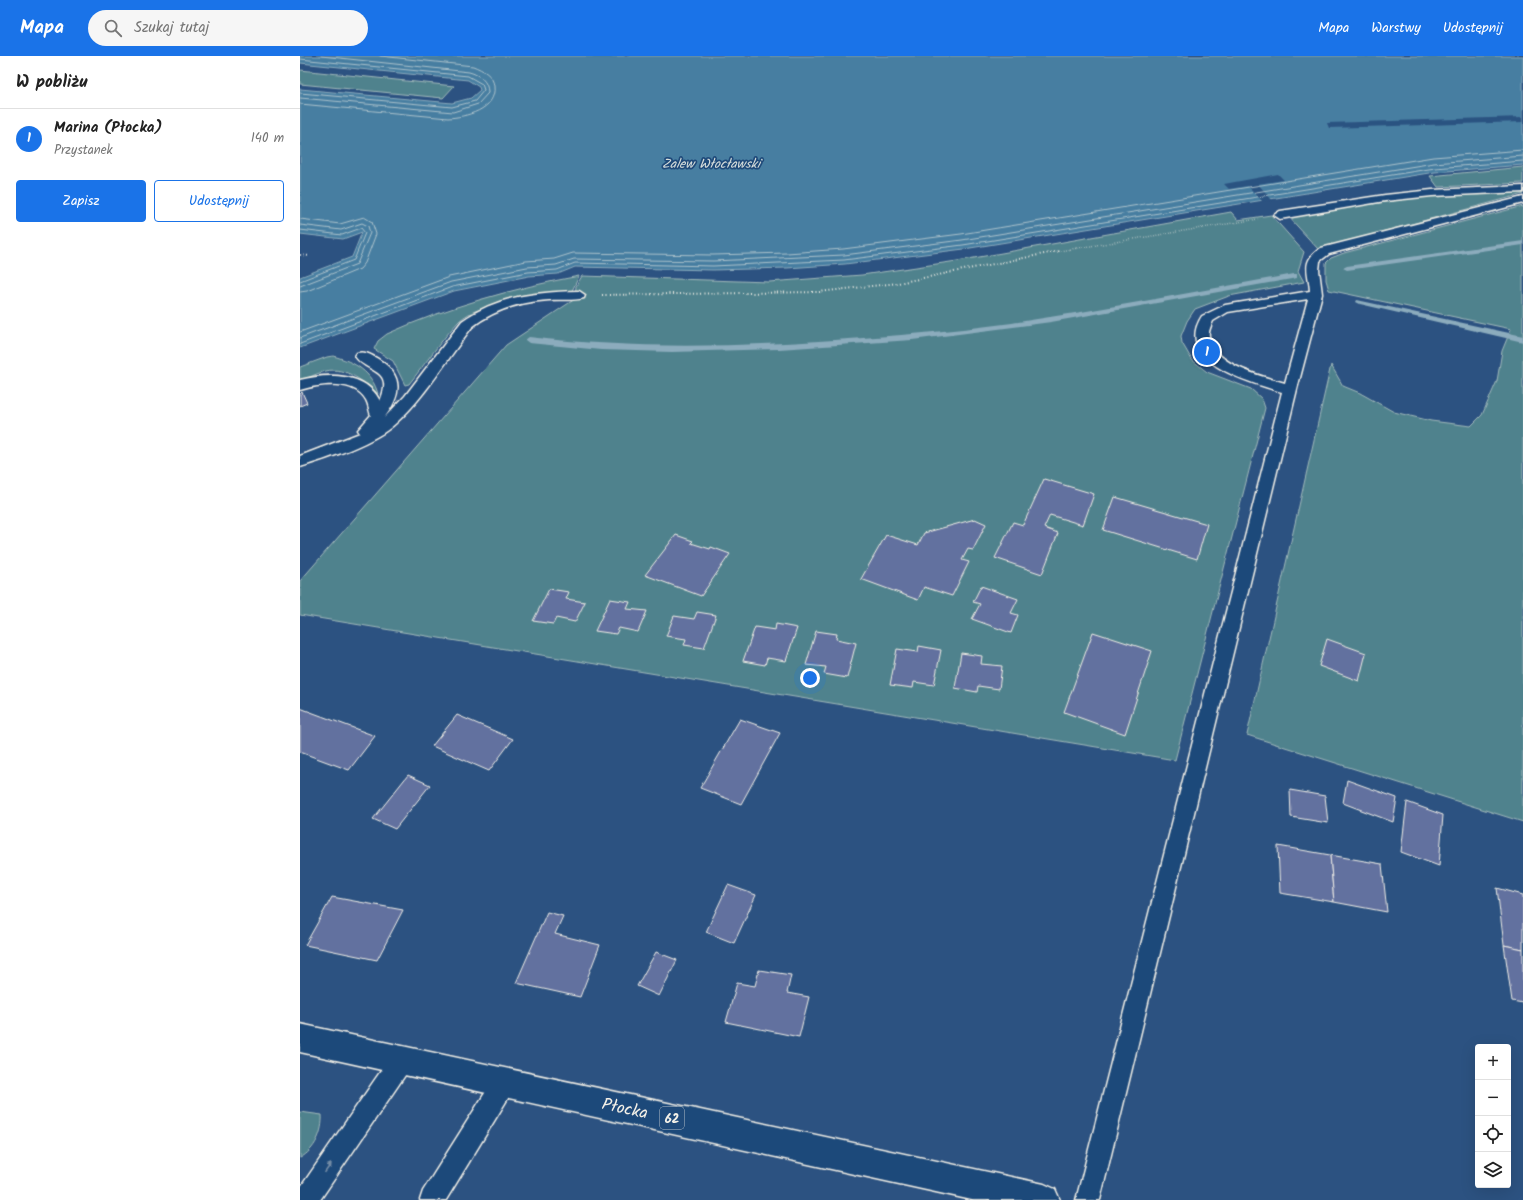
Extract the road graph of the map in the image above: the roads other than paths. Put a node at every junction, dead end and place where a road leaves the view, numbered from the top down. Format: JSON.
{"nodes":[{"id":1,"x":1523,"y":189,"type":"edge"},
{"id":2,"x":1523,"y":200,"type":"edge"},
{"id":3,"x":1280,"y":215,"type":"road end"},
{"id":4,"x":1316,"y":294,"type":"junction"},
{"id":5,"x":579,"y":295,"type":"road end"},
{"id":6,"x":362,"y":356,"type":"dead end"},
{"id":7,"x":300,"y":385,"type":"edge"},
{"id":8,"x":1290,"y":389,"type":"junction"},
{"id":9,"x":378,"y":416,"type":"junction"},
{"id":10,"x":343,"y":447,"type":"junction"},
{"id":11,"x":300,"y":462,"type":"edge"},
{"id":12,"x":300,"y":1038,"type":"edge"},
{"id":13,"x":402,"y":1060,"type":"junction"},
{"id":14,"x":505,"y":1082,"type":"junction"},
{"id":15,"x":306,"y":1200,"type":"edge"},
{"id":16,"x":432,"y":1200,"type":"edge"},
{"id":17,"x":1044,"y":1200,"type":"edge"},
{"id":18,"x":1088,"y":1200,"type":"edge"}],
"edges":[{"from":1,"to":3,"type":"lane"},
{"from":2,"to":4,"type":"lane"},
{"from":4,"to":8,"type":"lane"},
{"from":4,"to":8,"type":"lane"},
{"from":5,"to":10,"type":"lane"},
{"from":6,"to":9,"type":"lane"},
{"from":7,"to":9,"type":"lane"},
{"from":8,"to":18,"type":"lane"},
{"from":9,"to":10,"type":"lane"},
{"from":10,"to":11,"type":"lane"},
{"from":12,"to":13,"type":"main road","name":"Płocka","number":"62"},
{"from":13,"to":14,"type":"main road","name":"Płocka","number":"62"},
{"from":15,"to":13,"type":"lane","one_way":true},
{"from":14,"to":16,"type":"lane"},
{"from":14,"to":17,"type":"main road","name":"Płocka","number":"62"}]}
